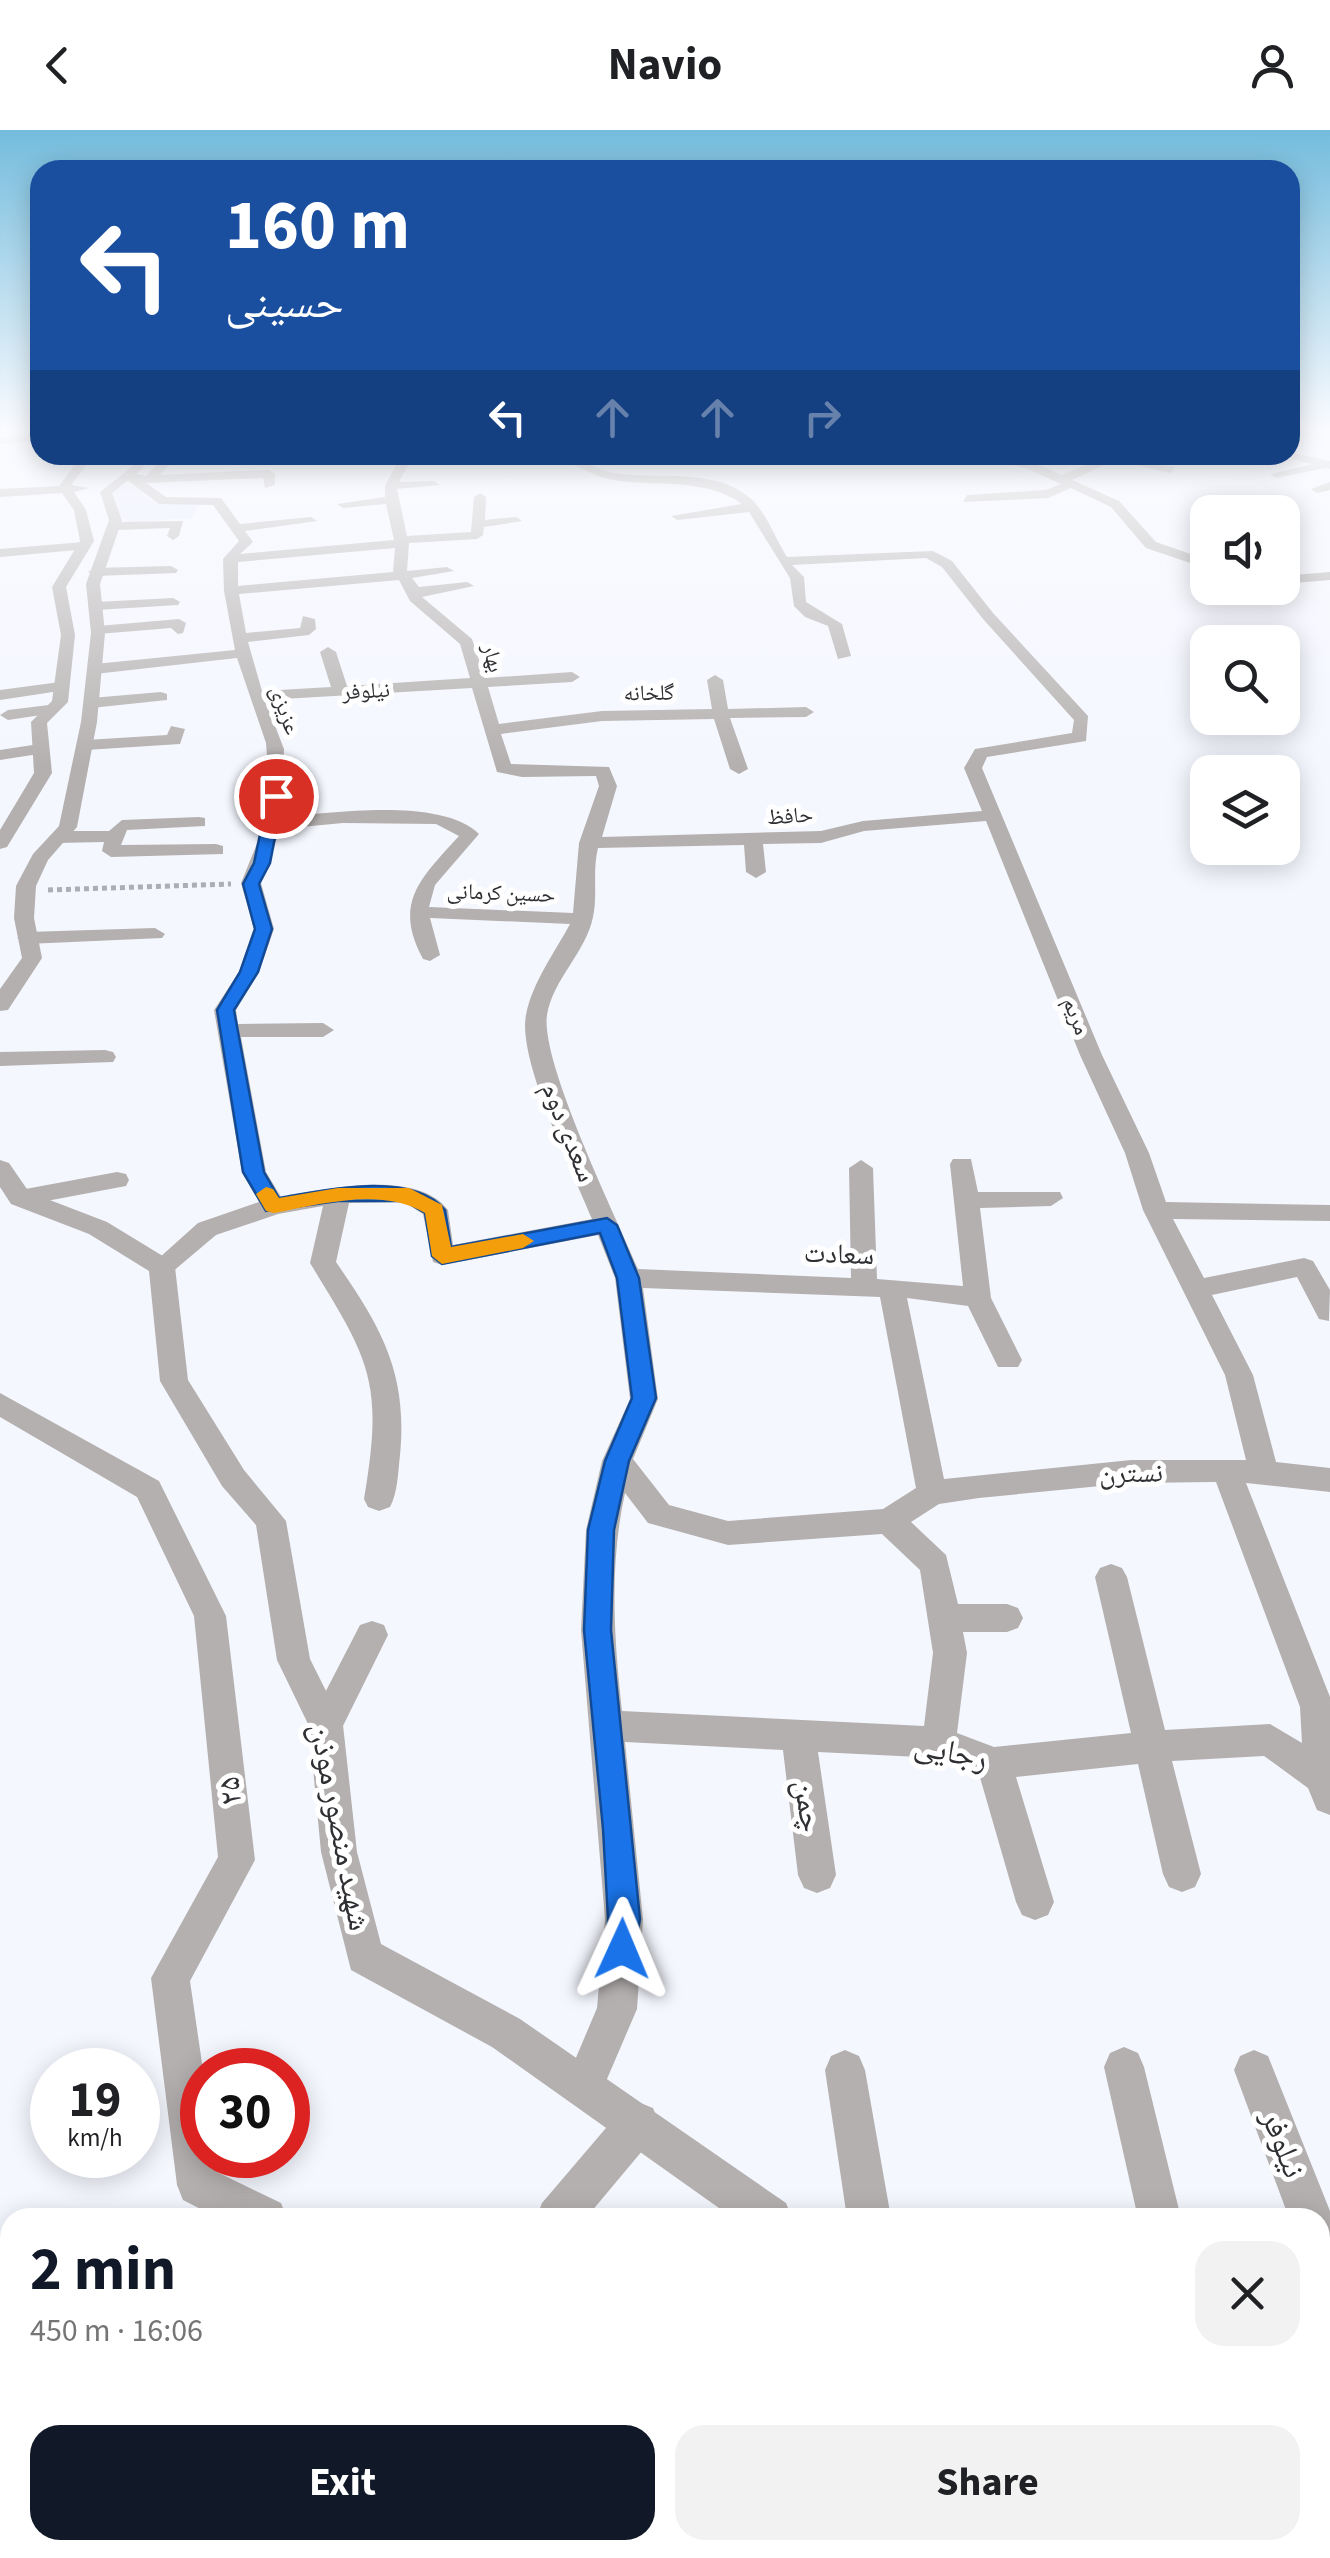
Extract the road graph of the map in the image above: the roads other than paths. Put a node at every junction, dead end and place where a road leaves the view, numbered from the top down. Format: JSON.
{"nodes":[{"id":1,"x":87,"y":539,"type":"edge"},
{"id":2,"x":112,"y":539,"type":"edge"},
{"id":3,"x":244,"y":539,"type":"edge"},
{"id":4,"x":418,"y":539,"type":"edge"},
{"id":5,"x":771,"y":539,"type":"edge"},
{"id":6,"x":1146,"y":539,"type":"edge"},
{"id":7,"x":401,"y":542,"type":"junction"},
{"id":8,"x":83,"y":546,"type":"junction"},
{"id":9,"x":0,"y":552,"type":"edge"},
{"id":10,"x":1190,"y":559,"type":"edge"},
{"id":11,"x":784,"y":561,"type":"junction"},
{"id":12,"x":350,"y":563,"type":"dead end"},
{"id":13,"x":171,"y":570,"type":"dead end"},
{"id":14,"x":446,"y":571,"type":"dead end"},
{"id":15,"x":95,"y":572,"type":"junction"},
{"id":16,"x":230,"y":574,"type":"junction"},
{"id":17,"x":1330,"y":576,"type":"edge"},
{"id":18,"x":404,"y":578,"type":"junction"},
{"id":19,"x":1302,"y":581,"type":"joint"},
{"id":20,"x":467,"y":586,"type":"dead end"},
{"id":21,"x":415,"y":592,"type":"junction"},
{"id":22,"x":1328,"y":593,"type":"edge"},
{"id":23,"x":174,"y":602,"type":"dead end"},
{"id":24,"x":96,"y":606,"type":"junction"},
{"id":25,"x":455,"y":606,"type":"dead end"},
{"id":26,"x":428,"y":609,"type":"junction"},
{"id":27,"x":308,"y":619,"type":"dead end"},
{"id":28,"x":98,"y":630,"type":"junction"},
{"id":29,"x":178,"y":630,"type":"dead end"},
{"id":30,"x":243,"y":646,"type":"junction"},
{"id":31,"x":328,"y":652,"type":"dead end"},
{"id":32,"x":843,"y":656,"type":"dead end"},
{"id":33,"x":95,"y":669,"type":"junction"},
{"id":34,"x":572,"y":677,"type":"dead end"},
{"id":35,"x":715,"y":680,"type":"dead end"},
{"id":36,"x":476,"y":684,"type":"junction"},
{"id":37,"x":60,"y":687,"type":"junction"},
{"id":38,"x":341,"y":692,"type":"junction"},
{"id":39,"x":0,"y":695,"type":"edge"},
{"id":40,"x":255,"y":696,"type":"junction"},
{"id":41,"x":161,"y":697,"type":"dead end"},
{"id":42,"x":92,"y":702,"type":"junction"},
{"id":43,"x":49,"y":710,"type":"junction"},
{"id":44,"x":806,"y":712,"type":"dead end"},
{"id":45,"x":8,"y":715,"type":"dead end"},
{"id":46,"x":721,"y":716,"type":"junction"},
{"id":47,"x":178,"y":729,"type":"dead end"},
{"id":48,"x":493,"y":730,"type":"junction"},
{"id":49,"x":86,"y":744,"type":"junction"},
{"id":50,"x":39,"y":749,"type":"junction"},
{"id":51,"x":0,"y":755,"type":"edge"},
{"id":52,"x":739,"y":769,"type":"dead end"},
{"id":53,"x":603,"y":771,"type":"joint"},
{"id":54,"x":994,"y":815,"type":"junction"},
{"id":55,"x":199,"y":822,"type":"dead end"},
{"id":56,"x":269,"y":824,"type":"junction"},
{"id":57,"x":114,"y":836,"type":"junction"},
{"id":58,"x":58,"y":837,"type":"junction"},
{"id":59,"x":754,"y":841,"type":"junction"},
{"id":60,"x":588,"y":842,"type":"junction"},
{"id":61,"x":0,"y":843,"type":"edge"},
{"id":62,"x":216,"y":850,"type":"dead end"},
{"id":63,"x":756,"y":872,"type":"dead end"},
{"id":64,"x":0,"y":880,"type":"edge"},
{"id":65,"x":24,"y":885,"type":"junction"},
{"id":66,"x":418,"y":912,"type":"junction"},
{"id":67,"x":583,"y":918,"type":"junction"},
{"id":68,"x":155,"y":934,"type":"dead end"},
{"id":69,"x":26,"y":938,"type":"junction"},
{"id":70,"x":430,"y":955,"type":"dead end"},
{"id":71,"x":0,"y":1005,"type":"edge"},
{"id":72,"x":323,"y":1030,"type":"dead end"},
{"id":73,"x":228,"y":1031,"type":"junction"},
{"id":74,"x":105,"y":1057,"type":"dead end"},
{"id":75,"x":0,"y":1059,"type":"edge"},
{"id":76,"x":962,"y":1164,"type":"dead end"},
{"id":77,"x":0,"y":1168,"type":"edge"},
{"id":78,"x":861,"y":1168,"type":"dead end"},
{"id":79,"x":116,"y":1180,"type":"dead end"},
{"id":80,"x":338,"y":1195,"type":"junction"},
{"id":81,"x":20,"y":1198,"type":"junction"},
{"id":82,"x":1051,"y":1198,"type":"dead end"},
{"id":83,"x":966,"y":1200,"type":"junction"},
{"id":84,"x":274,"y":1206,"type":"junction"},
{"id":85,"x":1156,"y":1210,"type":"junction"},
{"id":86,"x":1330,"y":1213,"type":"edge"},
{"id":87,"x":607,"y":1225,"type":"junction"},
{"id":88,"x":162,"y":1268,"type":"junction"},
{"id":89,"x":628,"y":1278,"type":"junction"},
{"id":90,"x":878,"y":1288,"type":"junction"},
{"id":91,"x":1197,"y":1288,"type":"junction"},
{"id":92,"x":978,"y":1298,"type":"junction"},
{"id":93,"x":1330,"y":1312,"type":"edge"},
{"id":94,"x":1008,"y":1360,"type":"dead end"},
{"id":95,"x":0,"y":1404,"type":"edge"},
{"id":96,"x":617,"y":1461,"type":"junction"},
{"id":97,"x":1227,"y":1472,"type":"junction"},
{"id":98,"x":1265,"y":1474,"type":"junction"},
{"id":99,"x":1330,"y":1480,"type":"edge"},
{"id":100,"x":932,"y":1493,"type":"junction"},
{"id":101,"x":379,"y":1500,"type":"dead end"},
{"id":102,"x":889,"y":1520,"type":"junction"},
{"id":103,"x":1111,"y":1577,"type":"dead end"},
{"id":104,"x":945,"y":1618,"type":"junction"},
{"id":105,"x":1007,"y":1618,"type":"dead end"},
{"id":106,"x":372,"y":1635,"type":"dead end"},
{"id":107,"x":326,"y":1725,"type":"junction"},
{"id":108,"x":606,"y":1726,"type":"junction"},
{"id":109,"x":798,"y":1737,"type":"junction"},
{"id":110,"x":939,"y":1742,"type":"junction"},
{"id":111,"x":1154,"y":1746,"type":"junction"},
{"id":112,"x":994,"y":1763,"type":"junction"},
{"id":113,"x":1326,"y":1788,"type":"edge"},
{"id":114,"x":1182,"y":1874,"type":"dead end"},
{"id":115,"x":817,"y":1876,"type":"dead end"},
{"id":116,"x":1035,"y":1902,"type":"dead end"},
{"id":117,"x":1124,"y":2067,"type":"dead end"},
{"id":118,"x":845,"y":2070,"type":"dead end"},
{"id":119,"x":1254,"y":2070,"type":"dead end"},
{"id":120,"x":584,"y":2086,"type":"junction"},
{"id":121,"x":638,"y":2123,"type":"junction"},
{"id":122,"x":245,"y":2208,"type":"edge"},
{"id":123,"x":566,"y":2208,"type":"edge"},
{"id":124,"x":757,"y":2208,"type":"edge"},
{"id":125,"x":868,"y":2208,"type":"edge"},
{"id":126,"x":1158,"y":2208,"type":"edge"},
{"id":127,"x":1307,"y":2208,"type":"edge"}],
"edges":[{"from":1,"to":8,"type":"street"},
{"from":2,"to":15,"type":"street"},
{"from":3,"to":16,"type":"street","name":"عزیزی"},
{"from":4,"to":7,"type":"street"},
{"from":5,"to":11,"type":"street"},
{"from":6,"to":10,"type":"street"},
{"from":7,"to":16,"type":"street"},
{"from":7,"to":18,"type":"street"},
{"from":8,"to":9,"type":"street"},
{"from":8,"to":37,"type":"street"},
{"from":11,"to":32,"type":"street"},
{"from":11,"to":54,"type":"street","name":"مریم"},
{"from":12,"to":16,"type":"street"},
{"from":13,"to":15,"type":"street"},
{"from":14,"to":18,"type":"street"},
{"from":15,"to":24,"type":"street"},
{"from":16,"to":18,"type":"street"},
{"from":16,"to":30,"type":"street","name":"عزیزی"},
{"from":17,"to":19,"type":"street"},
{"from":18,"to":21,"type":"street","name":"بهار"},
{"from":19,"to":22,"type":"street"},
{"from":20,"to":21,"type":"street"},
{"from":21,"to":26,"type":"street","name":"بهار"},
{"from":23,"to":24,"type":"street"},
{"from":24,"to":28,"type":"street"},
{"from":25,"to":26,"type":"street"},
{"from":26,"to":36,"type":"street","name":"بهار"},
{"from":27,"to":30,"type":"street"},
{"from":28,"to":29,"type":"street"},
{"from":28,"to":33,"type":"street"},
{"from":30,"to":33,"type":"street"},
{"from":30,"to":40,"type":"street","name":"عزیزی"},
{"from":31,"to":38,"type":"street"},
{"from":33,"to":42,"type":"street"},
{"from":34,"to":36,"type":"street","name":"نیلوفر"},
{"from":35,"to":46,"type":"street"},
{"from":36,"to":38,"type":"street","name":"نیلوفر"},
{"from":36,"to":48,"type":"street","name":"بهار"},
{"from":37,"to":39,"type":"street"},
{"from":37,"to":43,"type":"street"},
{"from":38,"to":40,"type":"street","name":"نیلوفر"},
{"from":40,"to":56,"type":"street","name":"عزیزی"},
{"from":41,"to":42,"type":"street"},
{"from":42,"to":49,"type":"street"},
{"from":43,"to":45,"type":"street"},
{"from":43,"to":50,"type":"street"},
{"from":44,"to":46,"type":"street","name":"گلخانه"},
{"from":46,"to":48,"type":"street","name":"گلخانه"},
{"from":46,"to":52,"type":"street"},
{"from":47,"to":49,"type":"street"},
{"from":48,"to":53,"type":"street","name":"بهار"},
{"from":49,"to":58,"type":"street"},
{"from":50,"to":51,"type":"street"},
{"from":50,"to":61,"type":"street"},
{"from":53,"to":60,"type":"street","name":"سعدی دوم"},
{"from":54,"to":59,"type":"street","name":"حافظ"},
{"from":54,"to":85,"type":"street","name":"مریم"},
{"from":55,"to":57,"type":"street"},
{"from":56,"to":66,"type":"street","name":"حسین کرمانی"},
{"from":56,"to":73,"type":"street","name":"عزیزی"},
{"from":57,"to":58,"type":"street"},
{"from":57,"to":62,"type":"street"},
{"from":58,"to":65,"type":"street"},
{"from":59,"to":60,"type":"street","name":"حافظ"},
{"from":59,"to":63,"type":"street"},
{"from":60,"to":67,"type":"street","name":"سعدی دوم"},
{"from":64,"to":65,"type":"street"},
{"from":65,"to":69,"type":"street"},
{"from":66,"to":67,"type":"street","name":"حسین کرمانی"},
{"from":66,"to":70,"type":"street"},
{"from":67,"to":87,"type":"street","name":"سعدی دوم"},
{"from":68,"to":69,"type":"street"},
{"from":69,"to":71,"type":"street"},
{"from":72,"to":73,"type":"street"},
{"from":73,"to":84,"type":"street"},
{"from":74,"to":75,"type":"street"},
{"from":76,"to":83,"type":"street"},
{"from":77,"to":81,"type":"street"},
{"from":78,"to":90,"type":"street"},
{"from":79,"to":81,"type":"street"},
{"from":80,"to":84,"type":"street"},
{"from":80,"to":87,"type":"street"},
{"from":80,"to":101,"type":"street"},
{"from":81,"to":88,"type":"street"},
{"from":82,"to":83,"type":"street"},
{"from":83,"to":92,"type":"street"},
{"from":84,"to":88,"type":"street"},
{"from":85,"to":86,"type":"street"},
{"from":85,"to":91,"type":"street","name":"مریم"},
{"from":87,"to":89,"type":"street","name":"سعدی دوم"},
{"from":88,"to":107,"type":"street","name":"شهید منصور موذن"},
{"from":89,"to":90,"type":"street","name":"سعادت"},
{"from":89,"to":96,"type":"street","name":"سعدی دوم"},
{"from":90,"to":92,"type":"street","name":"سعادت"},
{"from":90,"to":100,"type":"street"},
{"from":91,"to":93,"type":"street"},
{"from":91,"to":98,"type":"street","name":"مریم"},
{"from":92,"to":94,"type":"street"},
{"from":95,"to":122,"type":"street","name":"۲۵"},
{"from":96,"to":102,"type":"street"},
{"from":96,"to":108,"type":"street","name":"سعدی دوم"},
{"from":97,"to":98,"type":"street","name":"نسترن"},
{"from":97,"to":100,"type":"street","name":"نسترن"},
{"from":97,"to":113,"type":"street"},
{"from":98,"to":99,"type":"street","name":"نسترن"},
{"from":100,"to":102,"type":"street"},
{"from":102,"to":104,"type":"street"},
{"from":103,"to":111,"type":"street"},
{"from":104,"to":105,"type":"street"},
{"from":104,"to":110,"type":"street"},
{"from":106,"to":107,"type":"street"},
{"from":107,"to":120,"type":"street","name":"شهید منصور موذن"},
{"from":108,"to":109,"type":"street","name":"رجایی"},
{"from":108,"to":120,"type":"street","name":"سعدی دوم"},
{"from":109,"to":110,"type":"street","name":"رجایی"},
{"from":109,"to":115,"type":"street","name":"چمن"},
{"from":110,"to":112,"type":"street","name":"رجایی"},
{"from":111,"to":112,"type":"street","name":"رجایی"},
{"from":111,"to":113,"type":"street","name":"رجایی"},
{"from":111,"to":114,"type":"street"},
{"from":112,"to":116,"type":"street"},
{"from":117,"to":126,"type":"street"},
{"from":118,"to":125,"type":"street"},
{"from":119,"to":127,"type":"street","name":"نیلوفر"},
{"from":120,"to":121,"type":"street","name":"شهید منصور موذن"},
{"from":121,"to":123,"type":"street"},
{"from":121,"to":124,"type":"street","name":"شهید منصور موذن"}]}
